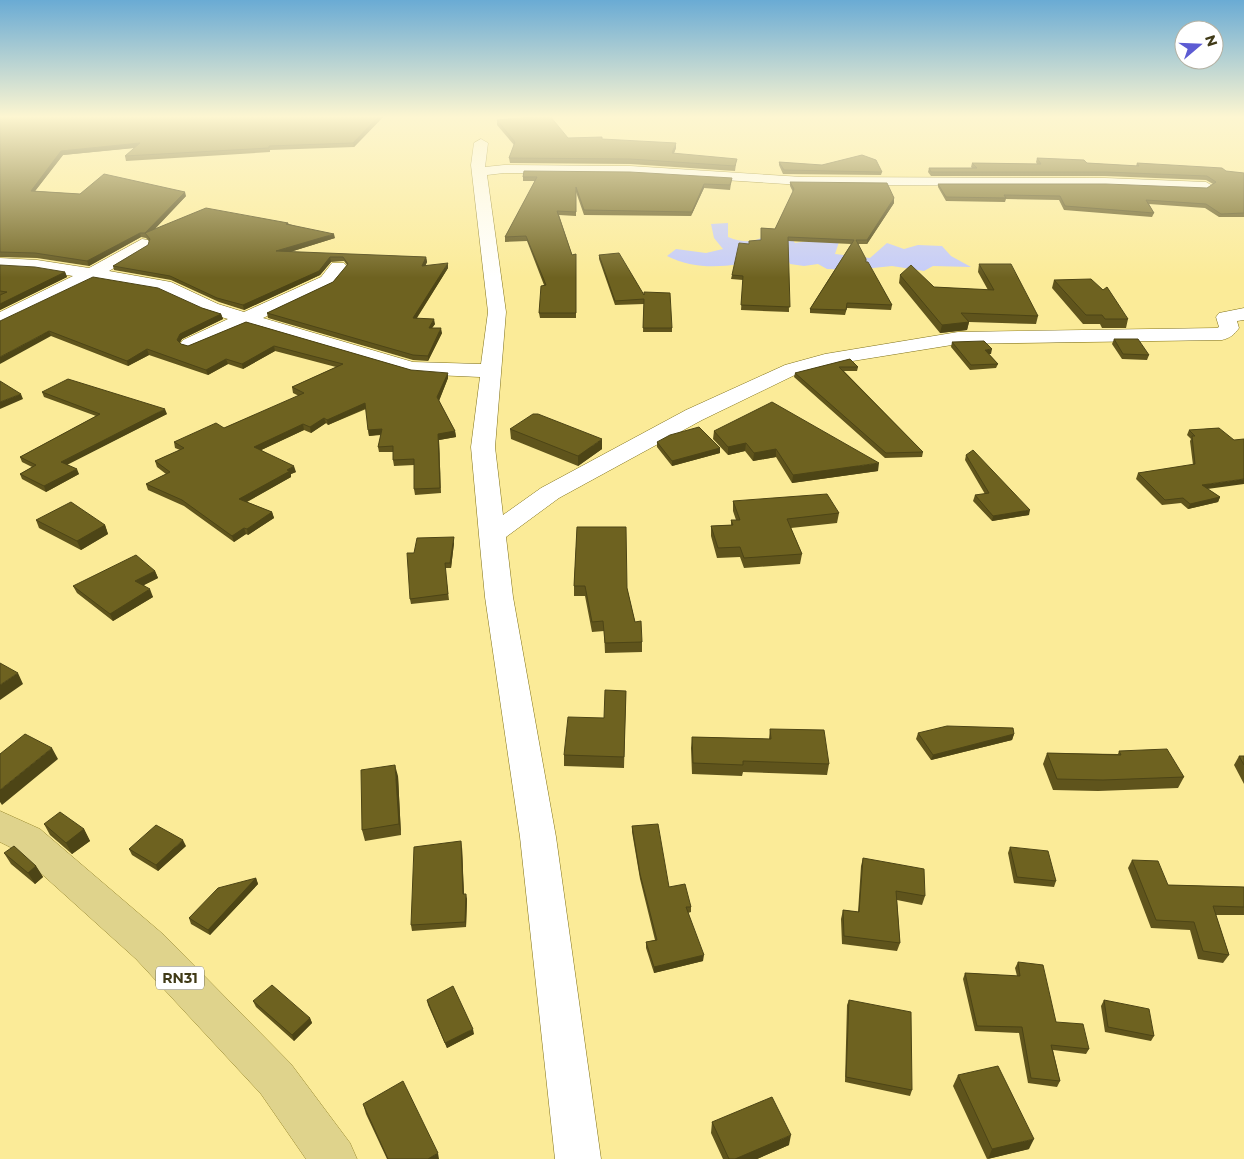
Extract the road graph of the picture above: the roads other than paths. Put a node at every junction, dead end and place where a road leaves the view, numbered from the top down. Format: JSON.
{"nodes":[{"id":1,"x":495,"y":170,"type":"edge"},
{"id":2,"x":640,"y":170,"type":"edge"},
{"id":3,"x":479,"y":172,"type":"joint"},
{"id":4,"x":1206,"y":186,"type":"edge"},
{"id":5,"x":142,"y":244,"type":"dead end"},
{"id":6,"x":0,"y":263,"type":"edge"},
{"id":7,"x":338,"y":267,"type":"dead end"},
{"id":8,"x":92,"y":274,"type":"junction"},
{"id":9,"x":1244,"y":314,"type":"edge"},
{"id":10,"x":246,"y":318,"type":"junction"},
{"id":11,"x":0,"y":319,"type":"edge"},
{"id":12,"x":190,"y":344,"type":"edge"},
{"id":13,"x":490,"y":371,"type":"junction"},
{"id":14,"x":492,"y":535,"type":"junction"},
{"id":15,"x":0,"y":825,"type":"edge"},
{"id":16,"x":334,"y":1159,"type":"edge"},
{"id":17,"x":578,"y":1159,"type":"edge"}],
"edges":[{"from":1,"to":3,"type":"street"},
{"from":2,"to":4,"type":"street"},
{"from":3,"to":13,"type":"street"},
{"from":5,"to":8,"type":"street"},
{"from":6,"to":8,"type":"street"},
{"from":7,"to":10,"type":"street"},
{"from":8,"to":10,"type":"street"},
{"from":8,"to":11,"type":"street"},
{"from":9,"to":14,"type":"street"},
{"from":10,"to":12,"type":"street"},
{"from":10,"to":13,"type":"street"},
{"from":13,"to":14,"type":"street"},
{"from":14,"to":17,"type":"street"},
{"from":15,"to":16,"type":"main road","number":"RN31"}]}
